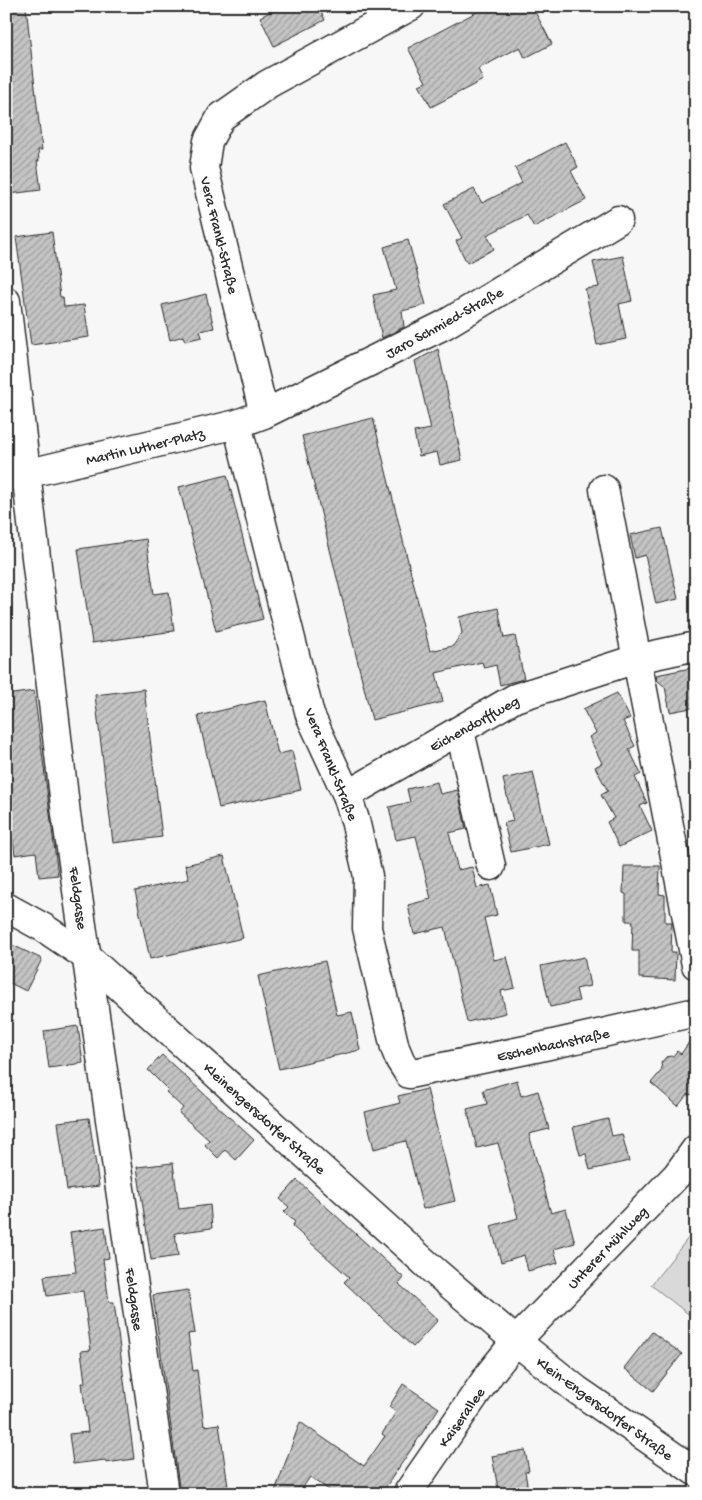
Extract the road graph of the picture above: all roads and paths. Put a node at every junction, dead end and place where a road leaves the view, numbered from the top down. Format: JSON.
{"nodes":[{"id":1,"x":411,"y":6,"type":"edge"},
{"id":2,"x":374,"y":15,"type":"edge"},
{"id":3,"x":618,"y":220,"type":"dead end"},
{"id":4,"x":6,"y":301,"type":"edge"},
{"id":5,"x":264,"y":414,"type":"junction"},
{"id":6,"x":237,"y":424,"type":"junction"},
{"id":7,"x":16,"y":475,"type":"edge"},
{"id":8,"x":604,"y":489,"type":"dead end"},
{"id":9,"x":696,"y":646,"type":"edge"},
{"id":10,"x":636,"y":660,"type":"junction"},
{"id":11,"x":460,"y":731,"type":"junction"},
{"id":12,"x":346,"y":795,"type":"junction"},
{"id":13,"x":491,"y":866,"type":"dead end"},
{"id":14,"x":6,"y":907,"type":"edge"},
{"id":15,"x":87,"y":957,"type":"junction"},
{"id":16,"x":696,"y":965,"type":"edge"},
{"id":17,"x":696,"y":1012,"type":"edge"},
{"id":18,"x":409,"y":1074,"type":"joint"},
{"id":19,"x":696,"y":1149,"type":"edge"},
{"id":20,"x":516,"y":1342,"type":"junction"},
{"id":21,"x":696,"y":1472,"type":"edge"},
{"id":22,"x":164,"y":1494,"type":"edge"},
{"id":23,"x":407,"y":1494,"type":"edge"}],
"edges":[{"from":1,"to":2,"type":"street","name":"Vera Frankl-Straße"},
{"from":2,"to":5,"type":"street","name":"Vera Frankl-Straße"},
{"from":3,"to":5,"type":"street","name":"Jaro Schmied-Straße"},
{"from":4,"to":7,"type":"street","name":"Feldgasse"},
{"from":5,"to":6,"type":"street","name":"Martin Luther-Platz"},
{"from":6,"to":7,"type":"street","name":"Martin Luther-Platz"},
{"from":6,"to":12,"type":"street","name":"Vera Frankl-Straße"},
{"from":7,"to":15,"type":"street","name":"Feldgasse"},
{"from":8,"to":10,"type":"street"},
{"from":9,"to":10,"type":"street","name":"Eichendorffweg"},
{"from":10,"to":11,"type":"street","name":"Eichendorffweg"},
{"from":10,"to":16,"type":"street"},
{"from":11,"to":12,"type":"street","name":"Eichendorffweg"},
{"from":11,"to":13,"type":"street"},
{"from":12,"to":18,"type":"street","name":"Vera Frankl-Straße"},
{"from":14,"to":15,"type":"street","name":"Kleinengersdorfer Straße"},
{"from":15,"to":20,"type":"street","name":"Kleinengersdorfer Straße"},
{"from":15,"to":22,"type":"street","name":"Feldgasse"},
{"from":17,"to":18,"type":"street","name":"Eschenbachstraße"},
{"from":19,"to":20,"type":"street","name":"Unterer Mühlweg"},
{"from":20,"to":21,"type":"street","name":"Klein-Engersdorfer Straße"},
{"from":20,"to":23,"type":"street","name":"Kaiserallee"}]}
